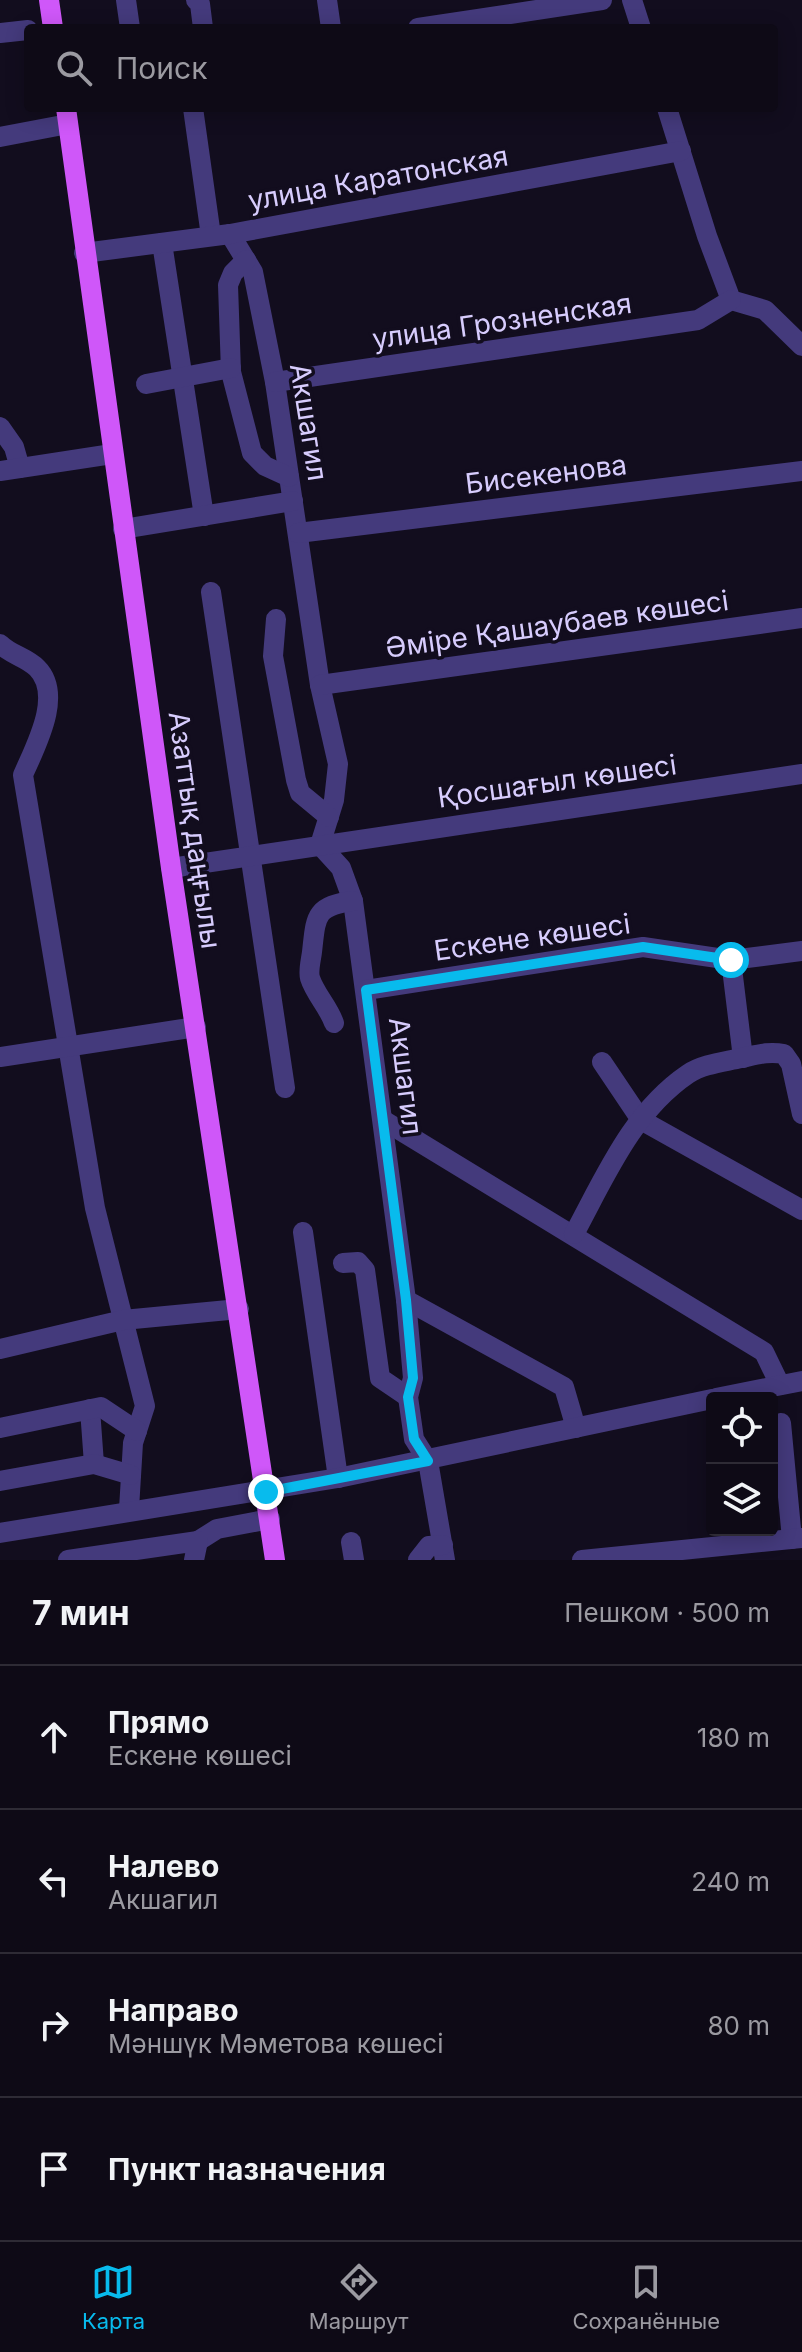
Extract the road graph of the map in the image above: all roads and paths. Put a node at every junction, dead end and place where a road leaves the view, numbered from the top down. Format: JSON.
{"nodes":[{"id":1,"x":49,"y":0,"type":"edge"},
{"id":2,"x":126,"y":0,"type":"edge"},
{"id":3,"x":196,"y":0,"type":"edge"},
{"id":4,"x":327,"y":0,"type":"edge"},
{"id":5,"x":602,"y":0,"type":"edge"},
{"id":6,"x":632,"y":0,"type":"edge"},
{"id":7,"x":479,"y":9,"type":"edge"},
{"id":8,"x":48,"y":24,"type":"edge"},
{"id":9,"x":129,"y":24,"type":"edge"},
{"id":10,"x":202,"y":24,"type":"edge"},
{"id":11,"x":330,"y":24,"type":"edge"},
{"id":12,"x":431,"y":24,"type":"edge"},
{"id":13,"x":640,"y":24,"type":"edge"},
{"id":14,"x":24,"y":30,"type":"edge"},
{"id":15,"x":0,"y":33,"type":"edge"},
{"id":16,"x":194,"y":112,"type":"edge"},
{"id":17,"x":668,"y":112,"type":"edge"},
{"id":18,"x":67,"y":116,"type":"edge"},
{"id":19,"x":0,"y":137,"type":"edge"},
{"id":20,"x":681,"y":151,"type":"junction"},
{"id":21,"x":220,"y":235,"type":"junction"},
{"id":22,"x":162,"y":243,"type":"junction"},
{"id":23,"x":84,"y":253,"type":"junction"},
{"id":24,"x":246,"y":260,"type":"junction"},
{"id":25,"x":731,"y":300,"type":"junction"},
{"id":26,"x":802,"y":346,"type":"edge"},
{"id":27,"x":231,"y":368,"type":"junction"},
{"id":28,"x":182,"y":377,"type":"junction"},
{"id":29,"x":275,"y":382,"type":"junction"},
{"id":30,"x":146,"y":384,"type":"dead end"},
{"id":31,"x":0,"y":427,"type":"edge"},
{"id":32,"x":112,"y":454,"type":"junction"},
{"id":33,"x":10,"y":469,"type":"edge"},
{"id":34,"x":802,"y":471,"type":"edge"},
{"id":35,"x":289,"y":477,"type":"junction"},
{"id":36,"x":293,"y":501,"type":"junction"},
{"id":37,"x":204,"y":516,"type":"junction"},
{"id":38,"x":123,"y":529,"type":"junction"},
{"id":39,"x":298,"y":533,"type":"junction"},
{"id":40,"x":211,"y":592,"type":"dead end"},
{"id":41,"x":802,"y":618,"type":"edge"},
{"id":42,"x":276,"y":619,"type":"dead end"},
{"id":43,"x":0,"y":644,"type":"edge"},
{"id":44,"x":320,"y":685,"type":"junction"},
{"id":45,"x":802,"y":774,"type":"edge"},
{"id":46,"x":329,"y":817,"type":"junction"},
{"id":47,"x":320,"y":845,"type":"junction"},
{"id":48,"x":251,"y":856,"type":"junction"},
{"id":49,"x":171,"y":868,"type":"junction"},
{"id":50,"x":353,"y":901,"type":"junction"},
{"id":51,"x":802,"y":951,"type":"edge"},
{"id":52,"x":731,"y":960,"type":"junction"},
{"id":53,"x":366,"y":990,"type":"junction"},
{"id":54,"x":334,"y":1023,"type":"dead end"},
{"id":55,"x":196,"y":1027,"type":"junction"},
{"id":56,"x":68,"y":1045,"type":"junction"},
{"id":57,"x":0,"y":1057,"type":"edge"},
{"id":58,"x":743,"y":1058,"type":"junction"},
{"id":59,"x":602,"y":1062,"type":"dead end"},
{"id":60,"x":285,"y":1088,"type":"dead end"},
{"id":61,"x":802,"y":1114,"type":"edge"},
{"id":62,"x":383,"y":1120,"type":"junction"},
{"id":63,"x":641,"y":1120,"type":"junction"},
{"id":64,"x":802,"y":1210,"type":"edge"},
{"id":65,"x":303,"y":1232,"type":"dead end"},
{"id":66,"x":574,"y":1234,"type":"junction"},
{"id":67,"x":343,"y":1263,"type":"dead end"},
{"id":68,"x":406,"y":1300,"type":"junction"},
{"id":69,"x":239,"y":1309,"type":"junction"},
{"id":70,"x":123,"y":1320,"type":"junction"},
{"id":71,"x":0,"y":1349,"type":"edge"},
{"id":72,"x":802,"y":1381,"type":"edge"},
{"id":73,"x":780,"y":1385,"type":"junction"},
{"id":74,"x":744,"y":1392,"type":"edge"},
{"id":75,"x":408,"y":1397,"type":"junction"},
{"id":76,"x":706,"y":1400,"type":"edge"},
{"id":77,"x":90,"y":1409,"type":"junction"},
{"id":78,"x":781,"y":1423,"type":"dead end"},
{"id":79,"x":0,"y":1428,"type":"edge"},
{"id":80,"x":576,"y":1428,"type":"junction"},
{"id":81,"x":137,"y":1431,"type":"junction"},
{"id":82,"x":428,"y":1461,"type":"junction"},
{"id":83,"x":94,"y":1464,"type":"junction"},
{"id":84,"x":131,"y":1475,"type":"junction"},
{"id":85,"x":338,"y":1478,"type":"junction"},
{"id":86,"x":0,"y":1481,"type":"edge"},
{"id":87,"x":266,"y":1492,"type":"junction"},
{"id":88,"x":129,"y":1509,"type":"junction"},
{"id":89,"x":270,"y":1519,"type":"junction"},
{"id":90,"x":0,"y":1533,"type":"edge"},
{"id":91,"x":797,"y":1538,"type":"edge"},
{"id":92,"x":196,"y":1550,"type":"edge"},
{"id":93,"x":444,"y":1552,"type":"edge"},
{"id":94,"x":68,"y":1560,"type":"edge"},
{"id":95,"x":275,"y":1560,"type":"edge"},
{"id":96,"x":418,"y":1560,"type":"edge"},
{"id":97,"x":582,"y":1560,"type":"edge"}],
"edges":[{"from":1,"to":8,"type":"main road"},
{"from":2,"to":9,"type":"street"},
{"from":3,"to":10,"type":"street"},
{"from":4,"to":11,"type":"street"},
{"from":5,"to":7,"type":"street"},
{"from":6,"to":13,"type":"street"},
{"from":7,"to":12,"type":"street"},
{"from":14,"to":15,"type":"street"},
{"from":16,"to":21,"type":"street"},
{"from":17,"to":20,"type":"street"},
{"from":18,"to":19,"type":"street"},
{"from":18,"to":23,"type":"main road","name":"Азаттық даңғылы"},
{"from":20,"to":21,"type":"street","name":"улица Каратонская"},
{"from":20,"to":25,"type":"street"},
{"from":21,"to":22,"type":"street","name":"улица Каратонская"},
{"from":21,"to":24,"type":"street","name":"Акшагил"},
{"from":22,"to":23,"type":"street","name":"улица Каратонская"},
{"from":22,"to":28,"type":"street"},
{"from":23,"to":32,"type":"main road","name":"Азаттық даңғылы"},
{"from":24,"to":27,"type":"street"},
{"from":24,"to":29,"type":"street","name":"Акшагил"},
{"from":25,"to":26,"type":"street"},
{"from":25,"to":29,"type":"street","name":"улица Грозненская"},
{"from":27,"to":28,"type":"street"},
{"from":27,"to":35,"type":"street"},
{"from":28,"to":30,"type":"street"},
{"from":28,"to":37,"type":"street"},
{"from":29,"to":35,"type":"street","name":"Акшагил"},
{"from":31,"to":33,"type":"street"},
{"from":32,"to":33,"type":"street"},
{"from":32,"to":38,"type":"main road","name":"Азаттық даңғылы"},
{"from":34,"to":39,"type":"street","name":"Бисекенова"},
{"from":35,"to":36,"type":"street","name":"Акшагил"},
{"from":36,"to":37,"type":"street"},
{"from":36,"to":39,"type":"street","name":"Акшагил"},
{"from":37,"to":38,"type":"street"},
{"from":38,"to":49,"type":"main road","name":"Азаттық даңғылы"},
{"from":39,"to":44,"type":"street","name":"Акшагил"},
{"from":40,"to":48,"type":"street"},
{"from":41,"to":44,"type":"street","name":"Әміре Қашаубаев көшесі"},
{"from":42,"to":46,"type":"street"},
{"from":43,"to":56,"type":"street"},
{"from":44,"to":46,"type":"street","name":"Акшагил"},
{"from":45,"to":47,"type":"street","name":"Қосшағыл көшесі"},
{"from":46,"to":47,"type":"street","name":"Акшагил"},
{"from":47,"to":48,"type":"street","name":"Қосшағыл көшесі"},
{"from":47,"to":50,"type":"street","name":"Акшагил"},
{"from":48,"to":49,"type":"street","name":"Қосшағыл көшесі"},
{"from":48,"to":60,"type":"street"},
{"from":49,"to":55,"type":"main road","name":"Азаттық даңғылы"},
{"from":50,"to":53,"type":"street","name":"Акшагил"},
{"from":50,"to":54,"type":"street"},
{"from":51,"to":52,"type":"street","name":"Ескене көшесі"},
{"from":52,"to":53,"type":"street","name":"Ескене көшесі"},
{"from":52,"to":58,"type":"street"},
{"from":53,"to":62,"type":"street","name":"Акшагил"},
{"from":55,"to":56,"type":"street"},
{"from":55,"to":69,"type":"main road","name":"Азаттық даңғылы"},
{"from":56,"to":57,"type":"street"},
{"from":56,"to":70,"type":"street"},
{"from":58,"to":61,"type":"street"},
{"from":58,"to":63,"type":"street"},
{"from":59,"to":63,"type":"street"},
{"from":62,"to":66,"type":"street"},
{"from":62,"to":68,"type":"street","name":"Акшагил"},
{"from":63,"to":64,"type":"street"},
{"from":63,"to":66,"type":"street"},
{"from":65,"to":85,"type":"street"},
{"from":66,"to":73,"type":"street"},
{"from":67,"to":75,"type":"street"},
{"from":68,"to":75,"type":"street","name":"Акшагил"},
{"from":68,"to":80,"type":"street"},
{"from":69,"to":70,"type":"street"},
{"from":69,"to":87,"type":"main road","name":"Азаттық даңғылы"},
{"from":70,"to":71,"type":"street"},
{"from":70,"to":81,"type":"street"},
{"from":72,"to":73,"type":"street"},
{"from":73,"to":74,"type":"street"},
{"from":75,"to":82,"type":"street","name":"Акшагил"},
{"from":76,"to":80,"type":"street"},
{"from":77,"to":79,"type":"street"},
{"from":77,"to":81,"type":"street"},
{"from":77,"to":83,"type":"street"},
{"from":78,"to":91,"type":"street"},
{"from":80,"to":82,"type":"street"},
{"from":81,"to":84,"type":"street"},
{"from":82,"to":85,"type":"street"},
{"from":82,"to":93,"type":"street","name":"Акшагил"},
{"from":83,"to":84,"type":"street"},
{"from":83,"to":86,"type":"street"},
{"from":84,"to":88,"type":"street"},
{"from":85,"to":87,"type":"street"},
{"from":87,"to":88,"type":"street"},
{"from":87,"to":89,"type":"main road","name":"Азаттық даңғылы"},
{"from":88,"to":90,"type":"street"},
{"from":89,"to":92,"type":"street"},
{"from":89,"to":95,"type":"main road","name":"Азаттық даңғылы"},
{"from":91,"to":97,"type":"street"},
{"from":92,"to":94,"type":"street"},
{"from":93,"to":96,"type":"street"}]}
